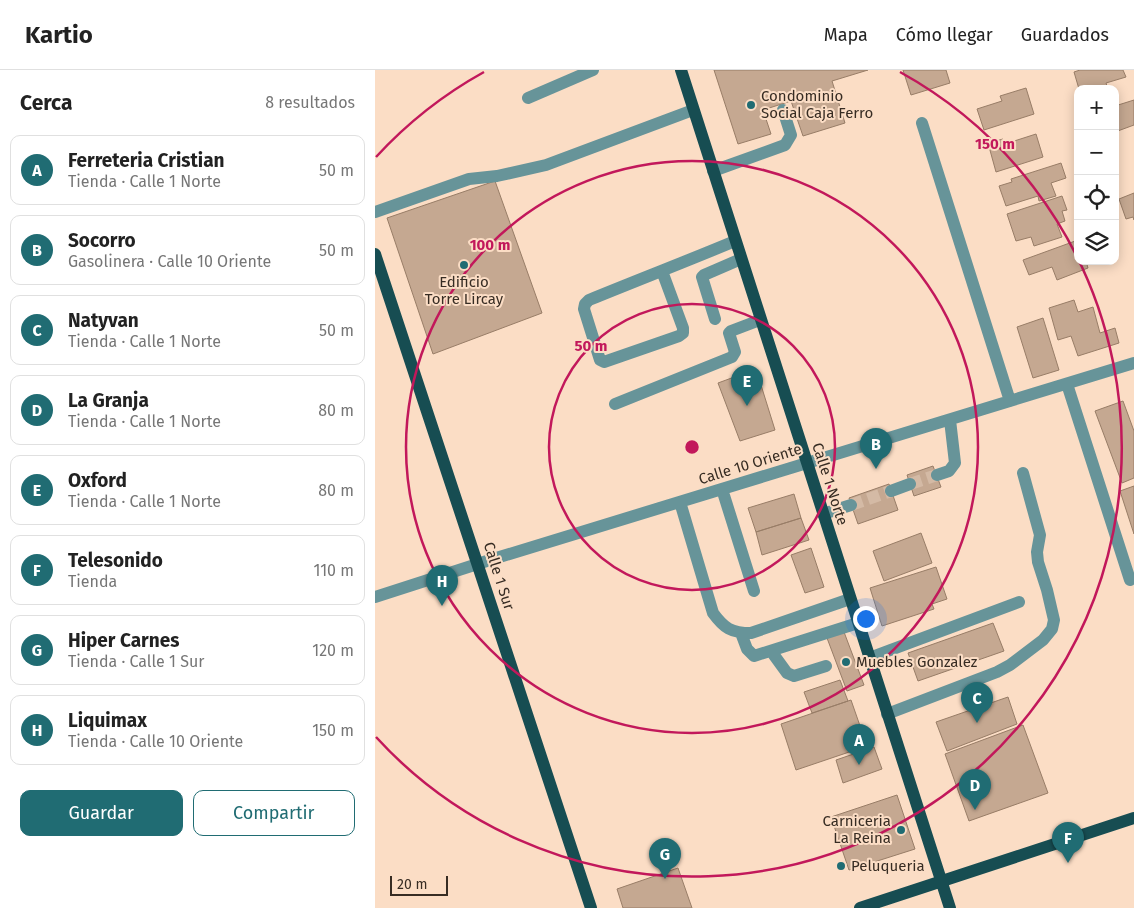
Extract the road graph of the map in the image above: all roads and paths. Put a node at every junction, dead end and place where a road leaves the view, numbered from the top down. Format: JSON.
{"nodes":[{"id":1,"x":593,"y":70,"type":"edge"},
{"id":2,"x":681,"y":70,"type":"edge"},
{"id":3,"x":528,"y":98,"type":"dead end"},
{"id":4,"x":693,"y":110,"type":"junction"},
{"id":5,"x":783,"y":110,"type":"dead end"},
{"id":6,"x":922,"y":123,"type":"dead end"},
{"id":7,"x":713,"y":171,"type":"junction"},
{"id":8,"x":375,"y":212,"type":"edge"},
{"id":9,"x":735,"y":241,"type":"junction"},
{"id":10,"x":375,"y":254,"type":"edge"},
{"id":11,"x":741,"y":259,"type":"junction"},
{"id":12,"x":662,"y":271,"type":"junction"},
{"id":13,"x":715,"y":319,"type":"dead end"},
{"id":14,"x":760,"y":320,"type":"junction"},
{"id":15,"x":1134,"y":363,"type":"edge"},
{"id":16,"x":1067,"y":384,"type":"junction"},
{"id":17,"x":1010,"y":401,"type":"junction"},
{"id":18,"x":615,"y":404,"type":"dead end"},
{"id":19,"x":950,"y":420,"type":"junction"},
{"id":20,"x":807,"y":464,"type":"junction"},
{"id":21,"x":1023,"y":472,"type":"dead end"},
{"id":22,"x":937,"y":475,"type":"tunnel mouth"},
{"id":23,"x":910,"y":484,"type":"tunnel mouth"},
{"id":24,"x":722,"y":489,"type":"junction"},
{"id":25,"x":891,"y":491,"type":"tunnel mouth"},
{"id":26,"x":680,"y":502,"type":"junction"},
{"id":27,"x":851,"y":505,"type":"tunnel mouth"},
{"id":28,"x":823,"y":514,"type":"junction"},
{"id":29,"x":478,"y":564,"type":"junction"},
{"id":30,"x":1130,"y":580,"type":"dead end"},
{"id":31,"x":754,"y":591,"type":"dead end"},
{"id":32,"x":375,"y":597,"type":"edge"},
{"id":33,"x":850,"y":599,"type":"junction"},
{"id":34,"x":1019,"y":602,"type":"dead end"},
{"id":35,"x":857,"y":623,"type":"junction"},
{"id":36,"x":741,"y":633,"type":"junction"},
{"id":37,"x":771,"y":651,"type":"junction"},
{"id":38,"x":869,"y":658,"type":"junction"},
{"id":39,"x":826,"y":666,"type":"dead end"},
{"id":40,"x":887,"y":714,"type":"junction"},
{"id":41,"x":1134,"y":818,"type":"edge"},
{"id":42,"x":941,"y":881,"type":"junction"},
{"id":43,"x":591,"y":908,"type":"edge"},
{"id":44,"x":860,"y":908,"type":"edge"},
{"id":45,"x":950,"y":908,"type":"edge"}],
"edges":[{"from":1,"to":3,"type":"street"},
{"from":2,"to":4,"type":"main road","name":"Calle 1 Norte"},
{"from":4,"to":7,"type":"main road","name":"Calle 1 Norte"},
{"from":4,"to":8,"type":"street"},
{"from":5,"to":7,"type":"street"},
{"from":6,"to":17,"type":"street"},
{"from":7,"to":9,"type":"main road","name":"Calle 1 Norte"},
{"from":9,"to":11,"type":"main road","name":"Calle 1 Norte"},
{"from":9,"to":12,"type":"street"},
{"from":10,"to":29,"type":"main road","name":"Calle 1 Sur"},
{"from":11,"to":13,"type":"street"},
{"from":11,"to":14,"type":"main road","name":"Calle 1 Norte"},
{"from":12,"to":12,"type":"street"},
{"from":14,"to":18,"type":"street"},
{"from":14,"to":20,"type":"main road","name":"Calle 1 Norte"},
{"from":15,"to":16,"type":"street","name":"Calle 10 Oriente"},
{"from":16,"to":17,"type":"street","name":"Calle 10 Oriente"},
{"from":16,"to":30,"type":"street"},
{"from":17,"to":19,"type":"street","name":"Calle 10 Oriente"},
{"from":19,"to":20,"type":"street","name":"Calle 10 Oriente"},
{"from":19,"to":22,"type":"street"},
{"from":20,"to":24,"type":"street","name":"Calle 10 Oriente"},
{"from":20,"to":28,"type":"main road","name":"Calle 1 Norte"},
{"from":21,"to":40,"type":"street"},
{"from":23,"to":25,"type":"street"},
{"from":24,"to":26,"type":"street","name":"Calle 10 Oriente"},
{"from":24,"to":31,"type":"street"},
{"from":26,"to":29,"type":"street","name":"Calle 10 Oriente"},
{"from":26,"to":36,"type":"street"},
{"from":27,"to":28,"type":"street"},
{"from":28,"to":33,"type":"main road","name":"Calle 1 Norte"},
{"from":29,"to":32,"type":"street","name":"Calle 10 Oriente"},
{"from":29,"to":43,"type":"main road","name":"Calle 1 Sur"},
{"from":33,"to":35,"type":"main road","name":"Calle 1 Norte"},
{"from":33,"to":36,"type":"street"},
{"from":34,"to":38,"type":"street"},
{"from":35,"to":37,"type":"street"},
{"from":35,"to":38,"type":"main road","name":"Calle 1 Norte"},
{"from":36,"to":37,"type":"street"},
{"from":37,"to":39,"type":"street"},
{"from":38,"to":40,"type":"main road","name":"Calle 1 Norte"},
{"from":40,"to":42,"type":"main road","name":"Calle 1 Norte"},
{"from":41,"to":42,"type":"main road"},
{"from":42,"to":44,"type":"main road"},
{"from":42,"to":45,"type":"main road","name":"Calle 1 Norte"}]}
